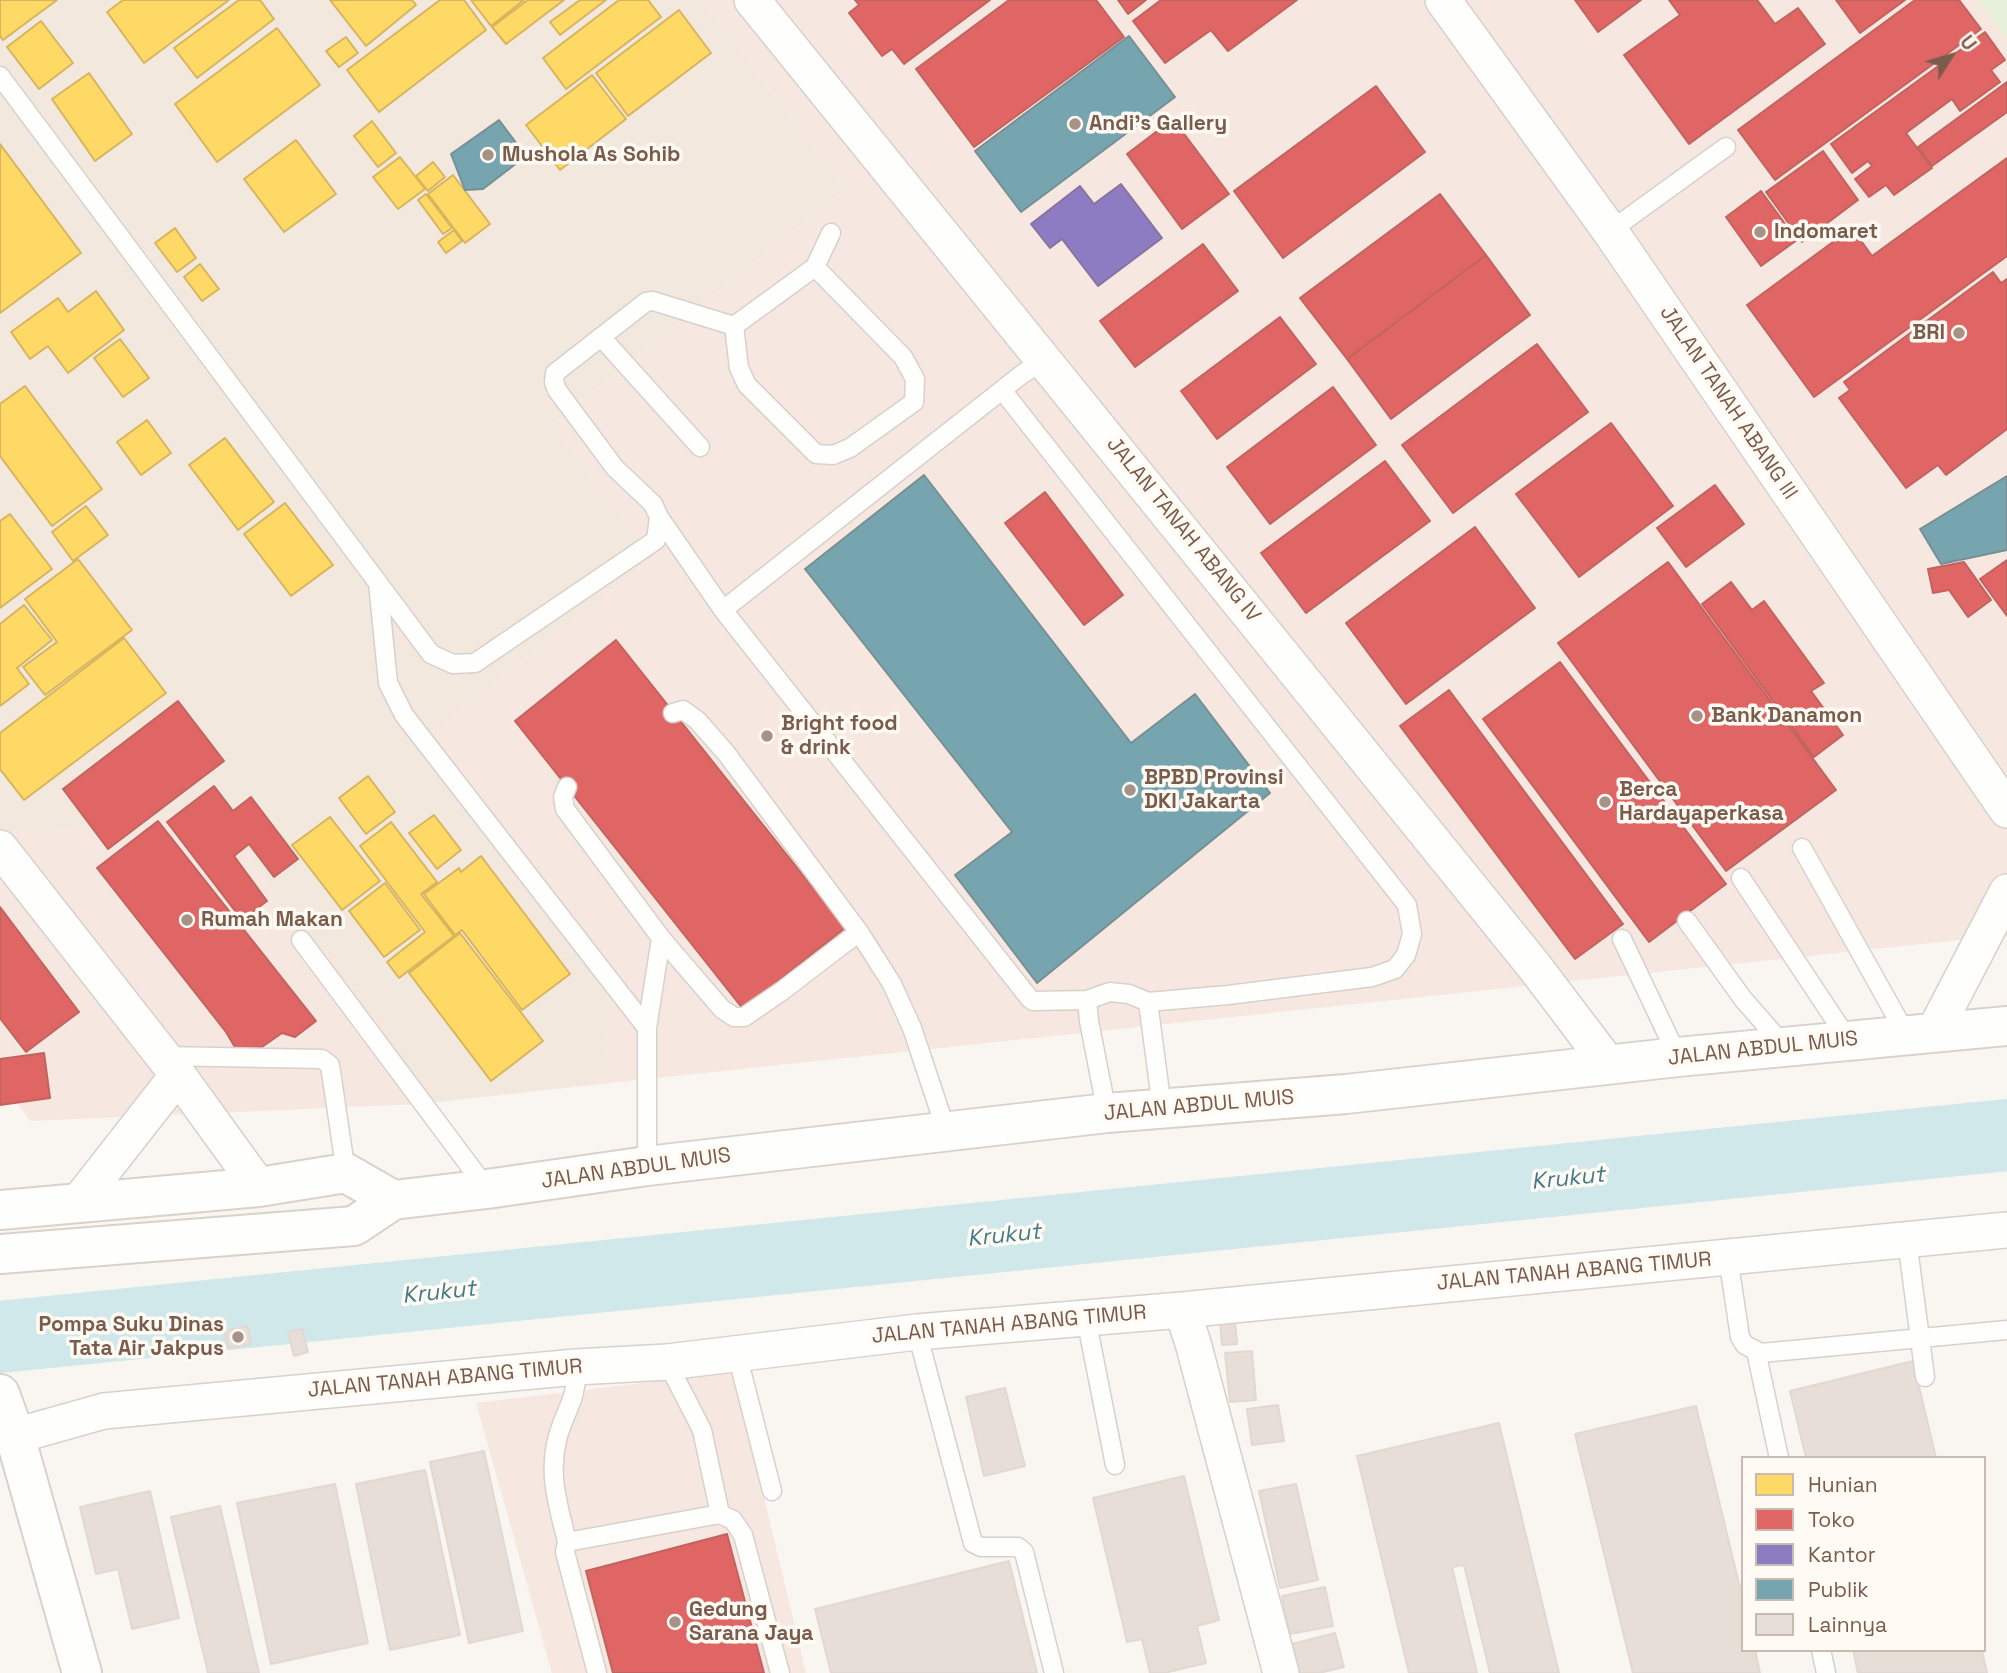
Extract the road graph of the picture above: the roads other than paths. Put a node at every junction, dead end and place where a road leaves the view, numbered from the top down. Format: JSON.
{"nodes":[{"id":1,"x":752,"y":0,"type":"edge"},
{"id":2,"x":1443,"y":0,"type":"edge"},
{"id":3,"x":0,"y":76,"type":"edge"},
{"id":4,"x":1726,"y":147,"type":"dead end"},
{"id":5,"x":1610,"y":231,"type":"junction"},
{"id":6,"x":831,"y":233,"type":"dead end"},
{"id":7,"x":815,"y":267,"type":"junction"},
{"id":8,"x":734,"y":326,"type":"junction"},
{"id":9,"x":601,"y":337,"type":"junction"},
{"id":10,"x":1045,"y":359,"type":"junction"},
{"id":11,"x":1002,"y":390,"type":"junction"},
{"id":12,"x":700,"y":447,"type":"dead end"},
{"id":13,"x":659,"y":517,"type":"junction"},
{"id":14,"x":378,"y":583,"type":"junction"},
{"id":15,"x":723,"y":610,"type":"junction"},
{"id":16,"x":673,"y":713,"type":"dead end"},
{"id":17,"x":567,"y":788,"type":"dead end"},
{"id":18,"x":2007,"y":810,"type":"edge"},
{"id":19,"x":0,"y":848,"type":"edge"},
{"id":20,"x":1802,"y":848,"type":"dead end"},
{"id":21,"x":1741,"y":877,"type":"dead end"},
{"id":22,"x":2007,"y":892,"type":"edge"},
{"id":23,"x":1687,"y":921,"type":"dead end"},
{"id":24,"x":859,"y":932,"type":"junction"},
{"id":25,"x":661,"y":938,"type":"junction"},
{"id":26,"x":1622,"y":939,"type":"dead end"},
{"id":27,"x":301,"y":940,"type":"dead end"},
{"id":28,"x":1087,"y":1000,"type":"junction"},
{"id":29,"x":1148,"y":1002,"type":"junction"},
{"id":30,"x":2007,"y":1026,"type":"edge"},
{"id":31,"x":647,"y":1028,"type":"junction"},
{"id":32,"x":1920,"y":1033,"type":"junction"},
{"id":33,"x":1849,"y":1041,"type":"junction"},
{"id":34,"x":1785,"y":1047,"type":"junction"},
{"id":35,"x":1678,"y":1057,"type":"junction"},
{"id":36,"x":171,"y":1065,"type":"junction"},
{"id":37,"x":1609,"y":1065,"type":"junction"},
{"id":38,"x":1162,"y":1108,"type":"junction"},
{"id":39,"x":1107,"y":1113,"type":"junction"},
{"id":40,"x":946,"y":1130,"type":"junction"},
{"id":41,"x":647,"y":1166,"type":"junction"},
{"id":42,"x":346,"y":1173,"type":"junction"},
{"id":43,"x":259,"y":1187,"type":"junction"},
{"id":44,"x":487,"y":1189,"type":"junction"},
{"id":45,"x":393,"y":1200,"type":"junction"},
{"id":46,"x":77,"y":1204,"type":"junction"},
{"id":47,"x":0,"y":1210,"type":"edge"},
{"id":48,"x":2007,"y":1230,"type":"edge"},
{"id":49,"x":1907,"y":1240,"type":"junction"},
{"id":50,"x":0,"y":1254,"type":"edge"},
{"id":51,"x":1728,"y":1257,"type":"junction"},
{"id":52,"x":1182,"y":1310,"type":"junction"},
{"id":53,"x":1086,"y":1318,"type":"junction"},
{"id":54,"x":2007,"y":1330,"type":"edge"},
{"id":55,"x":917,"y":1332,"type":"junction"},
{"id":56,"x":1920,"y":1339,"type":"junction"},
{"id":57,"x":1756,"y":1351,"type":"junction"},
{"id":58,"x":737,"y":1354,"type":"junction"},
{"id":59,"x":667,"y":1362,"type":"junction"},
{"id":60,"x":576,"y":1367,"type":"junction"},
{"id":61,"x":1924,"y":1377,"type":"dead end"},
{"id":62,"x":7,"y":1414,"type":"edge"},
{"id":63,"x":1779,"y":1456,"type":"edge"},
{"id":64,"x":1115,"y":1465,"type":"dead end"},
{"id":65,"x":772,"y":1490,"type":"dead end"},
{"id":66,"x":720,"y":1514,"type":"junction"},
{"id":67,"x":567,"y":1542,"type":"junction"},
{"id":68,"x":1821,"y":1652,"type":"edge"},
{"id":69,"x":82,"y":1673,"type":"edge"},
{"id":70,"x":597,"y":1673,"type":"edge"},
{"id":71,"x":780,"y":1673,"type":"edge"},
{"id":72,"x":1054,"y":1673,"type":"edge"},
{"id":73,"x":1282,"y":1673,"type":"edge"},
{"id":74,"x":1826,"y":1673,"type":"edge"}],
"edges":[{"from":1,"to":10,"type":"street","name":"JALAN TANAH ABANG IV"},
{"from":2,"to":5,"type":"street","name":"JALAN TANAH ABANG III"},
{"from":3,"to":14,"type":"lane"},
{"from":4,"to":5,"type":"lane"},
{"from":5,"to":18,"type":"street","name":"JALAN TANAH ABANG III"},
{"from":6,"to":7,"type":"lane"},
{"from":7,"to":8,"type":"lane"},
{"from":7,"to":8,"type":"lane"},
{"from":8,"to":9,"type":"lane"},
{"from":9,"to":12,"type":"lane"},
{"from":9,"to":13,"type":"lane"},
{"from":10,"to":11,"type":"lane"},
{"from":10,"to":37,"type":"street","name":"JALAN TANAH ABANG IV"},
{"from":11,"to":15,"type":"lane"},
{"from":11,"to":29,"type":"lane"},
{"from":13,"to":14,"type":"lane"},
{"from":13,"to":15,"type":"lane"},
{"from":14,"to":31,"type":"lane"},
{"from":15,"to":28,"type":"lane"},
{"from":16,"to":24,"type":"lane"},
{"from":17,"to":25,"type":"lane"},
{"from":19,"to":36,"type":"street"},
{"from":20,"to":32,"type":"lane"},
{"from":21,"to":33,"type":"lane"},
{"from":22,"to":32,"type":"street"},
{"from":23,"to":34,"type":"lane"},
{"from":24,"to":25,"type":"lane"},
{"from":24,"to":40,"type":"lane"},
{"from":25,"to":31,"type":"lane"},
{"from":26,"to":35,"type":"lane"},
{"from":27,"to":44,"type":"lane"},
{"from":28,"to":29,"type":"lane"},
{"from":28,"to":39,"type":"lane"},
{"from":29,"to":38,"type":"lane"},
{"from":30,"to":32,"type":"main road","name":"JALAN ABDUL MUIS"},
{"from":31,"to":41,"type":"lane"},
{"from":32,"to":33,"type":"main road","name":"JALAN ABDUL MUIS"},
{"from":33,"to":34,"type":"main road","name":"JALAN ABDUL MUIS"},
{"from":34,"to":35,"type":"main road","name":"JALAN ABDUL MUIS"},
{"from":35,"to":37,"type":"main road","name":"JALAN ABDUL MUIS"},
{"from":36,"to":42,"type":"lane"},
{"from":36,"to":43,"type":"street"},
{"from":36,"to":46,"type":"street"},
{"from":37,"to":38,"type":"main road","name":"JALAN ABDUL MUIS"},
{"from":38,"to":39,"type":"main road","name":"JALAN ABDUL MUIS"},
{"from":39,"to":40,"type":"main road","name":"JALAN ABDUL MUIS"},
{"from":40,"to":41,"type":"main road","name":"JALAN ABDUL MUIS"},
{"from":41,"to":44,"type":"main road","name":"JALAN ABDUL MUIS"},
{"from":42,"to":43,"type":"main road"},
{"from":42,"to":45,"type":"main road"},
{"from":43,"to":46,"type":"main road"},
{"from":44,"to":45,"type":"main road","name":"JALAN ABDUL MUIS"},
{"from":45,"to":50,"type":"main road","name":"JALAN ABDUL MUIS"},
{"from":46,"to":47,"type":"main road"},
{"from":48,"to":49,"type":"street","name":"JALAN TANAH ABANG TIMUR"},
{"from":49,"to":51,"type":"street","name":"JALAN TANAH ABANG TIMUR"},
{"from":49,"to":56,"type":"lane"},
{"from":51,"to":52,"type":"street","name":"JALAN TANAH ABANG TIMUR"},
{"from":51,"to":57,"type":"lane"},
{"from":52,"to":53,"type":"street","name":"JALAN TANAH ABANG TIMUR"},
{"from":52,"to":73,"type":"street"},
{"from":53,"to":55,"type":"street","name":"JALAN TANAH ABANG TIMUR"},
{"from":53,"to":64,"type":"lane"},
{"from":54,"to":56,"type":"lane"},
{"from":55,"to":58,"type":"street","name":"JALAN TANAH ABANG TIMUR"},
{"from":55,"to":72,"type":"lane"},
{"from":56,"to":57,"type":"lane"},
{"from":56,"to":61,"type":"lane"},
{"from":57,"to":63,"type":"lane"},
{"from":58,"to":59,"type":"street","name":"JALAN TANAH ABANG TIMUR"},
{"from":58,"to":65,"type":"lane"},
{"from":59,"to":60,"type":"street","name":"JALAN TANAH ABANG TIMUR"},
{"from":59,"to":66,"type":"lane"},
{"from":60,"to":62,"type":"street","name":"JALAN TANAH ABANG TIMUR"},
{"from":60,"to":67,"type":"lane"},
{"from":62,"to":69,"type":"main road"},
{"from":66,"to":67,"type":"lane"},
{"from":66,"to":71,"type":"lane"},
{"from":67,"to":70,"type":"lane"},
{"from":68,"to":74,"type":"lane"}]}
